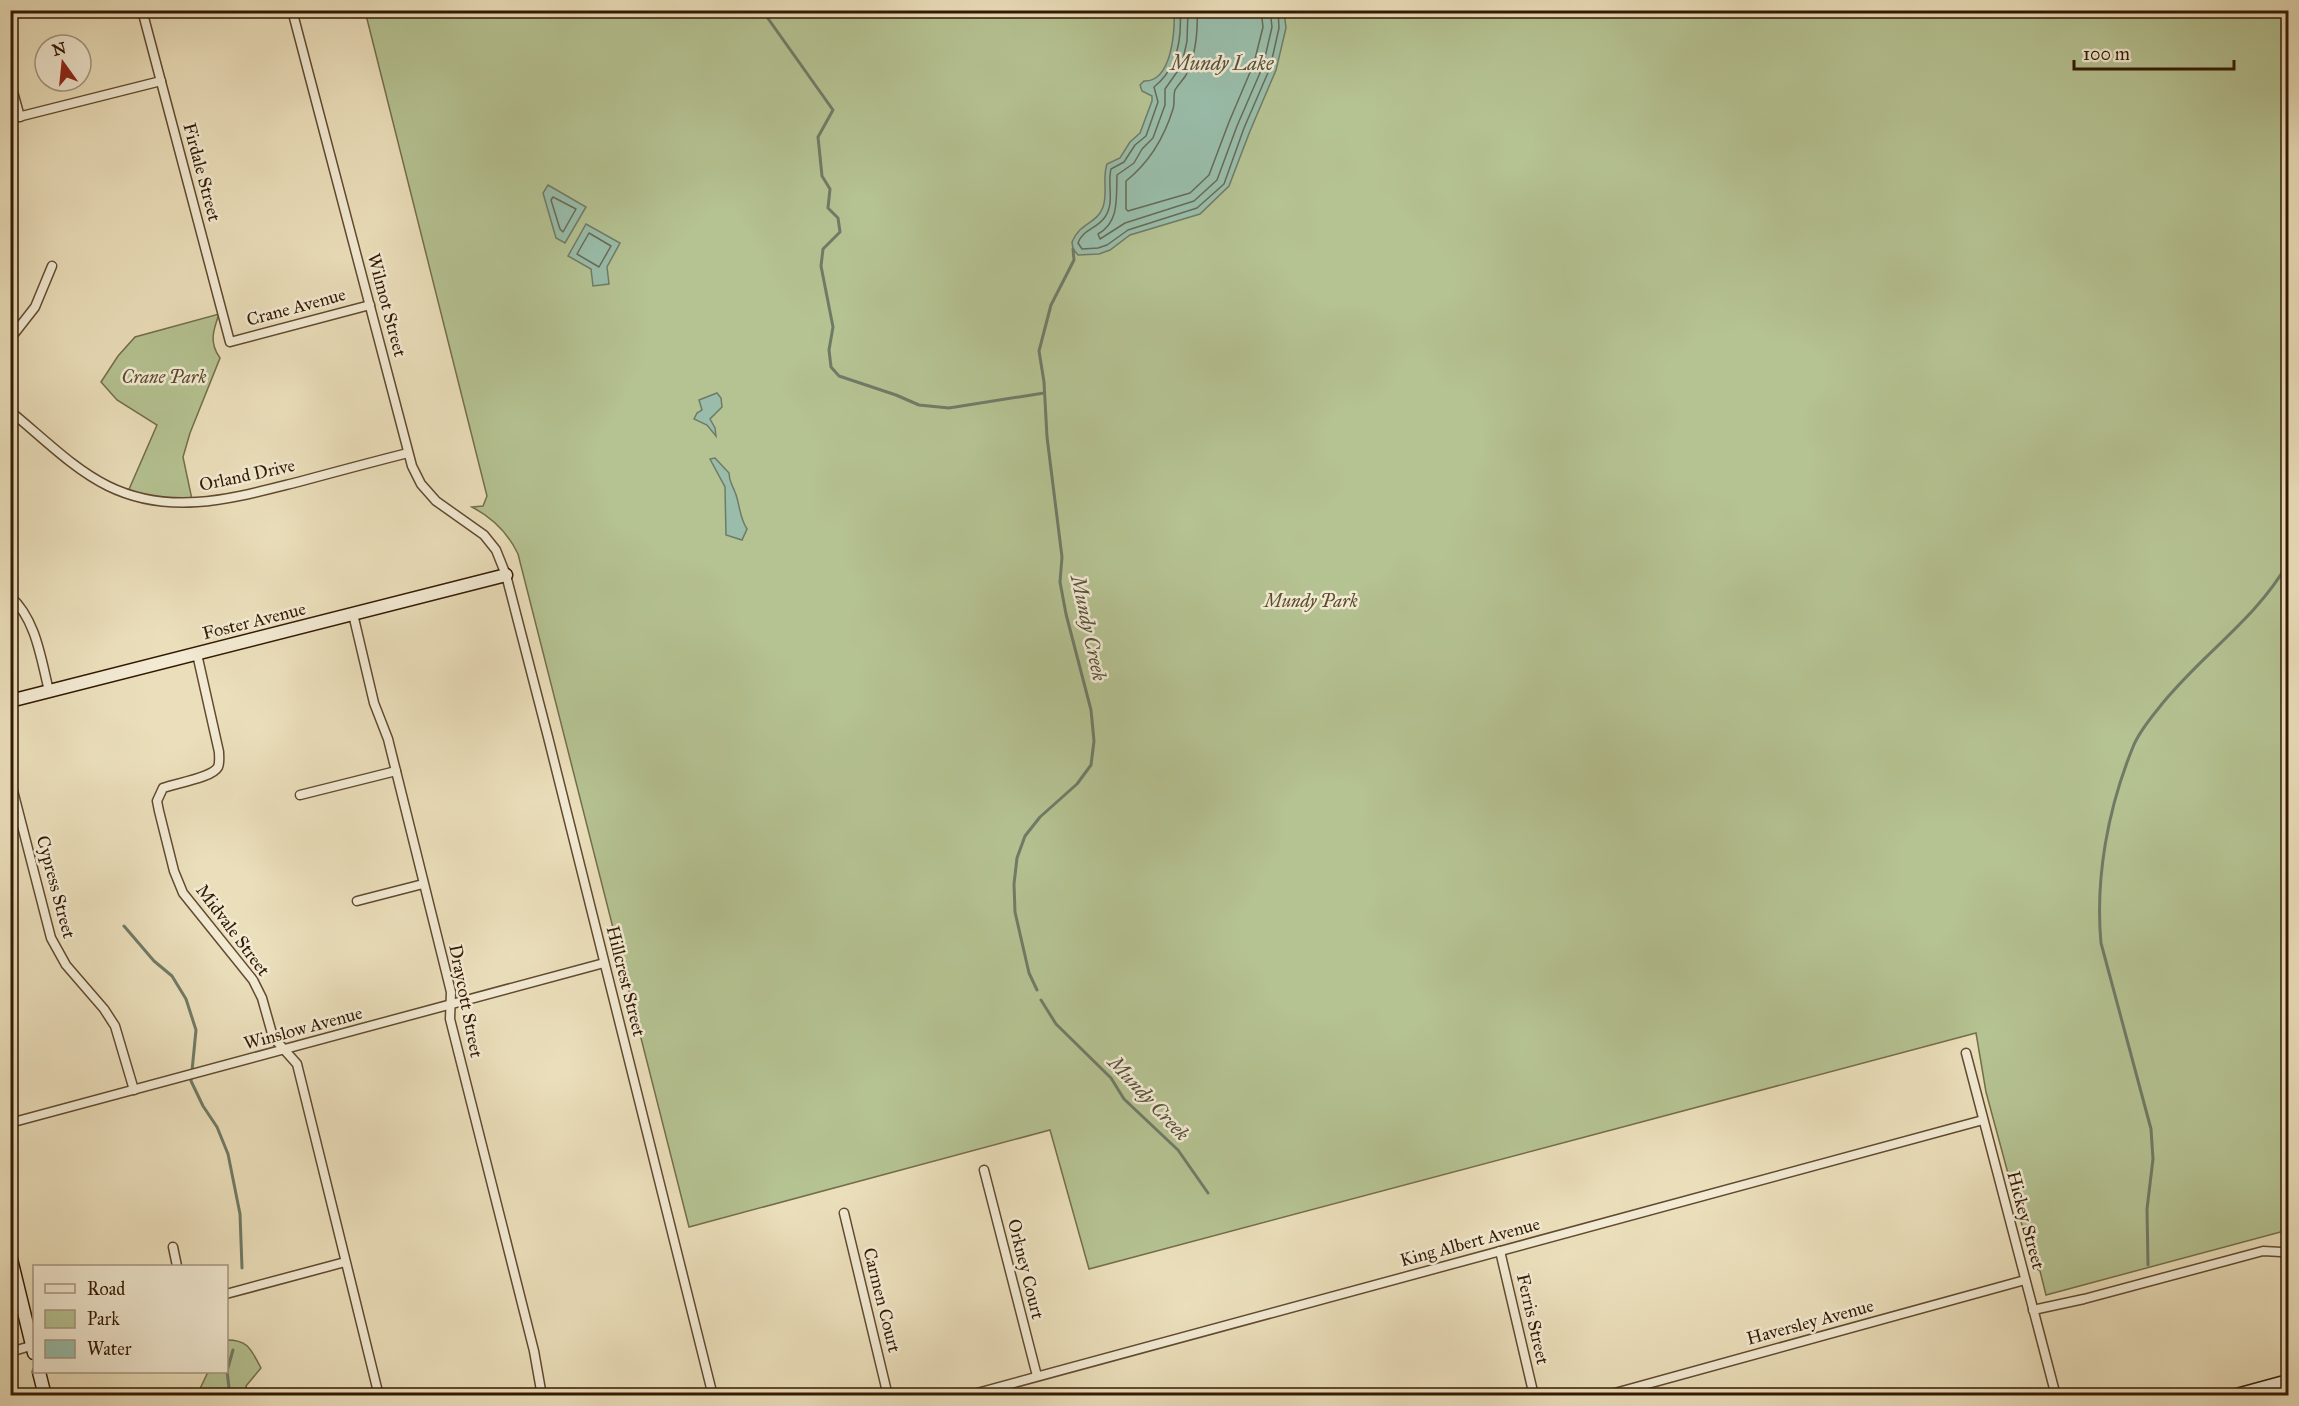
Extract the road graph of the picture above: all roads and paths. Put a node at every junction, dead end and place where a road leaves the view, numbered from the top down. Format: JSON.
{"nodes":[{"id":1,"x":142,"y":10,"type":"edge"},
{"id":2,"x":292,"y":10,"type":"edge"},
{"id":3,"x":10,"y":81,"type":"edge"},
{"id":4,"x":161,"y":81,"type":"junction"},
{"id":5,"x":15,"y":118,"type":"edge"},
{"id":6,"x":52,"y":266,"type":"dead end"},
{"id":7,"x":370,"y":305,"type":"junction"},
{"id":8,"x":10,"y":339,"type":"edge"},
{"id":9,"x":230,"y":342,"type":"joint"},
{"id":10,"x":10,"y":411,"type":"edge"},
{"id":11,"x":408,"y":453,"type":"junction"},
{"id":12,"x":506,"y":575,"type":"junction"},
{"id":13,"x":10,"y":596,"type":"edge"},
{"id":14,"x":353,"y":614,"type":"junction"},
{"id":15,"x":197,"y":654,"type":"junction"},
{"id":16,"x":49,"y":691,"type":"junction"},
{"id":17,"x":10,"y":701,"type":"edge"},
{"id":18,"x":396,"y":771,"type":"junction"},
{"id":19,"x":10,"y":779,"type":"edge"},
{"id":20,"x":300,"y":795,"type":"dead end"},
{"id":21,"x":423,"y":884,"type":"junction"},
{"id":22,"x":357,"y":901,"type":"dead end"},
{"id":23,"x":604,"y":963,"type":"junction"},
{"id":24,"x":451,"y":1005,"type":"junction"},
{"id":25,"x":285,"y":1051,"type":"junction"},
{"id":26,"x":1966,"y":1053,"type":"dead end"},
{"id":27,"x":134,"y":1090,"type":"junction"},
{"id":28,"x":1983,"y":1120,"type":"junction"},
{"id":29,"x":10,"y":1123,"type":"edge"},
{"id":30,"x":984,"y":1170,"type":"dead end"},
{"id":31,"x":844,"y":1213,"type":"dead end"},
{"id":32,"x":173,"y":1247,"type":"dead end"},
{"id":33,"x":1500,"y":1251,"type":"junction"},
{"id":34,"x":2281,"y":1252,"type":"dead end"},
{"id":35,"x":10,"y":1255,"type":"edge"},
{"id":36,"x":345,"y":1262,"type":"junction"},
{"id":37,"x":177,"y":1265,"type":"edge"},
{"id":38,"x":2025,"y":1280,"type":"junction"},
{"id":39,"x":228,"y":1293,"type":"edge"},
{"id":40,"x":2033,"y":1310,"type":"junction"},
{"id":41,"x":33,"y":1344,"type":"edge"},
{"id":42,"x":33,"y":1348,"type":"edge"},
{"id":43,"x":10,"y":1352,"type":"edge"},
{"id":44,"x":40,"y":1373,"type":"edge"},
{"id":45,"x":1037,"y":1376,"type":"junction"},
{"id":46,"x":2289,"y":1381,"type":"edge"},
{"id":47,"x":45,"y":1395,"type":"edge"},
{"id":48,"x":379,"y":1395,"type":"edge"},
{"id":49,"x":542,"y":1395,"type":"edge"},
{"id":50,"x":713,"y":1395,"type":"edge"},
{"id":51,"x":888,"y":1395,"type":"edge"},
{"id":52,"x":966,"y":1395,"type":"edge"},
{"id":53,"x":1534,"y":1395,"type":"edge"},
{"id":54,"x":1604,"y":1395,"type":"edge"},
{"id":55,"x":2056,"y":1395,"type":"edge"},
{"id":56,"x":2233,"y":1395,"type":"edge"}],
"edges":[{"from":1,"to":4,"type":"street","name":"Firdale Street"},
{"from":2,"to":7,"type":"street","name":"Wilmot Street"},
{"from":3,"to":5,"type":"street"},
{"from":4,"to":5,"type":"street"},
{"from":4,"to":9,"type":"street","name":"Firdale Street"},
{"from":6,"to":8,"type":"street"},
{"from":7,"to":9,"type":"street","name":"Crane Avenue"},
{"from":7,"to":11,"type":"street","name":"Wilmot Street"},
{"from":10,"to":11,"type":"street","name":"Orland Drive"},
{"from":11,"to":12,"type":"street","name":"Wilmot Street"},
{"from":12,"to":14,"type":"street","name":"Foster Avenue"},
{"from":12,"to":23,"type":"street","name":"Hillcrest Street"},
{"from":13,"to":16,"type":"street"},
{"from":14,"to":15,"type":"street","name":"Foster Avenue"},
{"from":14,"to":18,"type":"street","name":"Draycott Street"},
{"from":15,"to":16,"type":"street","name":"Foster Avenue"},
{"from":15,"to":25,"type":"street","name":"Midvale Street"},
{"from":16,"to":17,"type":"street","name":"Foster Avenue"},
{"from":18,"to":20,"type":"street"},
{"from":18,"to":21,"type":"street","name":"Draycott Street"},
{"from":19,"to":27,"type":"street","name":"Cypress Street"},
{"from":21,"to":22,"type":"street"},
{"from":21,"to":24,"type":"street","name":"Draycott Street"},
{"from":23,"to":24,"type":"street","name":"Winslow Avenue"},
{"from":23,"to":50,"type":"street","name":"Hillcrest Street"},
{"from":24,"to":25,"type":"street","name":"Winslow Avenue"},
{"from":24,"to":49,"type":"street","name":"Draycott Street"},
{"from":25,"to":27,"type":"street","name":"Winslow Avenue"},
{"from":25,"to":36,"type":"street","name":"Midvale Street"},
{"from":26,"to":28,"type":"street","name":"Hickey Street"},
{"from":27,"to":29,"type":"street","name":"Winslow Avenue"},
{"from":28,"to":33,"type":"street","name":"King Albert Avenue"},
{"from":28,"to":38,"type":"street","name":"Hickey Street"},
{"from":30,"to":45,"type":"street","name":"Orkney Court"},
{"from":31,"to":51,"type":"street","name":"Carmen Court"},
{"from":32,"to":37,"type":"street"},
{"from":33,"to":45,"type":"street","name":"King Albert Avenue"},
{"from":33,"to":53,"type":"street","name":"Ferris Street"},
{"from":34,"to":40,"type":"street"},
{"from":35,"to":41,"type":"street"},
{"from":36,"to":39,"type":"street"},
{"from":36,"to":48,"type":"street","name":"Midvale Street"},
{"from":38,"to":40,"type":"street","name":"Hickey Street"},
{"from":38,"to":54,"type":"street","name":"Haversley Avenue"},
{"from":40,"to":55,"type":"street","name":"Hickey Street"},
{"from":42,"to":43,"type":"street"},
{"from":44,"to":47,"type":"street"},
{"from":45,"to":52,"type":"street","name":"King Albert Avenue"},
{"from":46,"to":56,"type":"street"}]}
